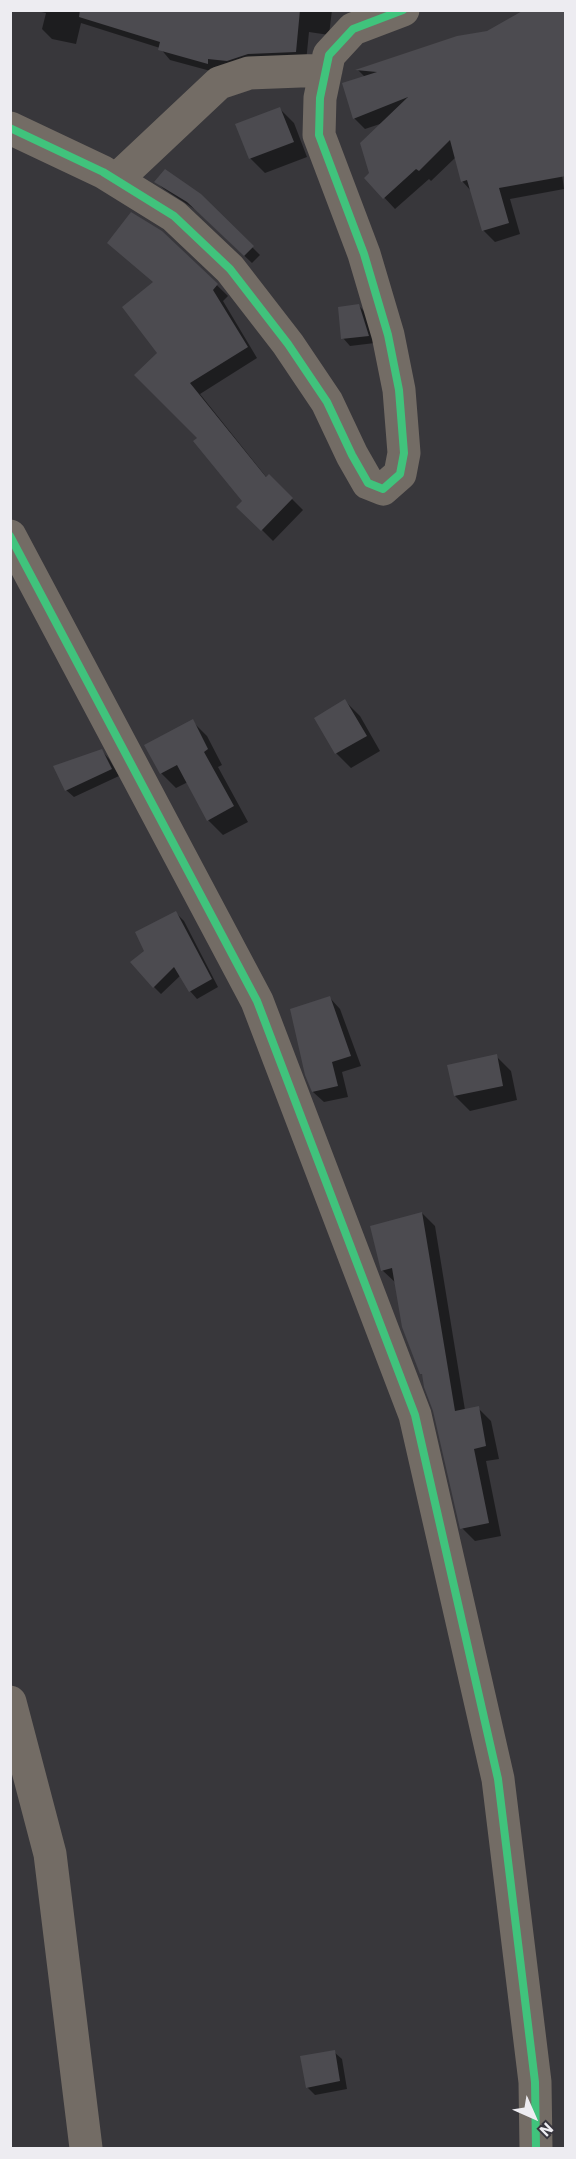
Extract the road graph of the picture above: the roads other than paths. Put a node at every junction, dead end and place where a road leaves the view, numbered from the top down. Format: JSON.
{"nodes":[{"id":1,"x":403,"y":10,"type":"edge"},
{"id":2,"x":326,"y":70,"type":"junction"},
{"id":3,"x":10,"y":128,"type":"edge"},
{"id":4,"x":116,"y":180,"type":"junction"},
{"id":5,"x":10,"y":536,"type":"edge"},
{"id":6,"x":10,"y":1702,"type":"edge"},
{"id":7,"x":86,"y":2148,"type":"edge"},
{"id":8,"x":536,"y":2148,"type":"edge"}],
"edges":[{"from":1,"to":2,"type":"street"},
{"from":2,"to":4,"type":"street"},
{"from":2,"to":4,"type":"street"},
{"from":3,"to":4,"type":"street"},
{"from":5,"to":8,"type":"street"},
{"from":6,"to":7,"type":"street"}]}
